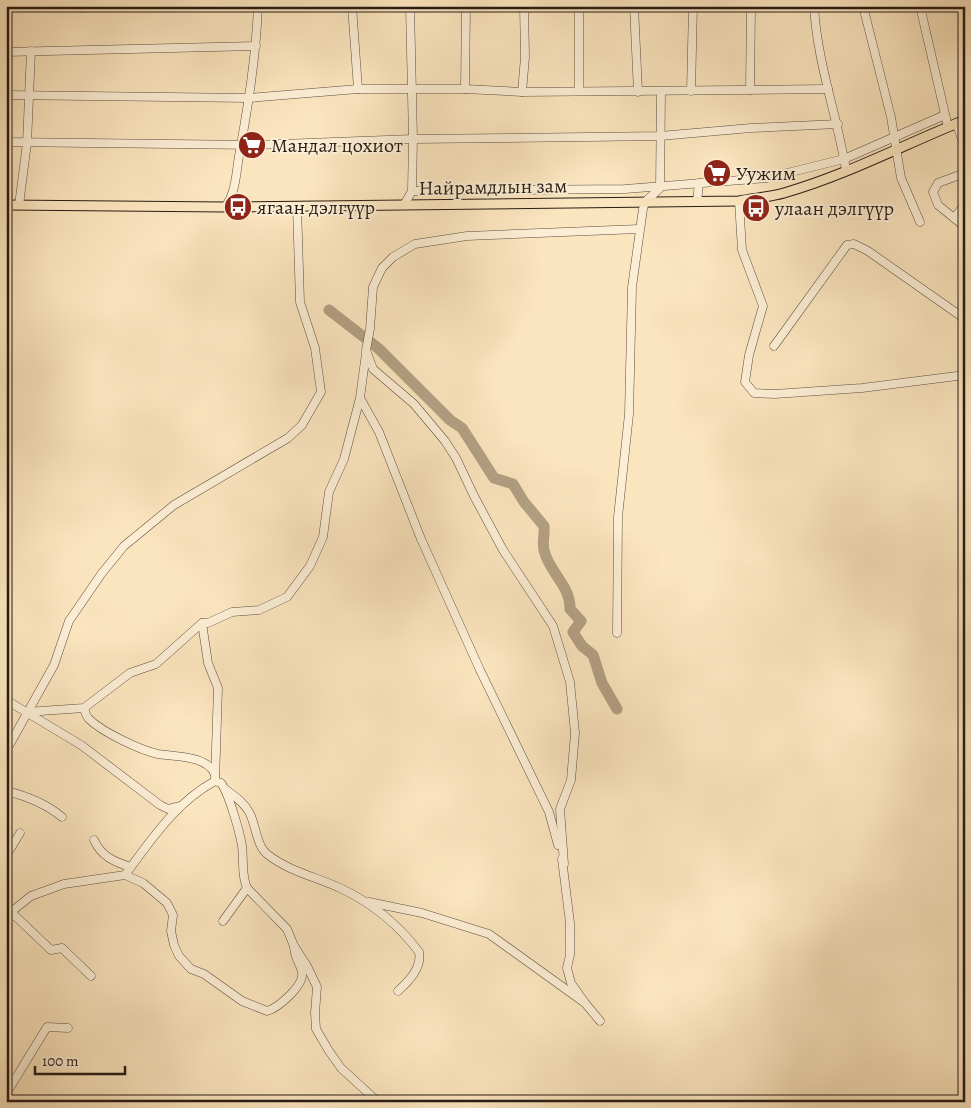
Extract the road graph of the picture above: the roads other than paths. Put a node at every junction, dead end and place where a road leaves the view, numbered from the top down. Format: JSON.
{"nodes":[{"id":1,"x":77,"y":6,"type":"edge"},
{"id":2,"x":113,"y":6,"type":"edge"},
{"id":3,"x":258,"y":6,"type":"edge"},
{"id":4,"x":352,"y":6,"type":"edge"},
{"id":5,"x":410,"y":6,"type":"edge"},
{"id":6,"x":466,"y":6,"type":"edge"},
{"id":7,"x":524,"y":6,"type":"edge"},
{"id":8,"x":579,"y":6,"type":"edge"},
{"id":9,"x":634,"y":6,"type":"edge"},
{"id":10,"x":692,"y":6,"type":"edge"},
{"id":11,"x":751,"y":6,"type":"edge"},
{"id":12,"x":814,"y":6,"type":"edge"},
{"id":13,"x":863,"y":6,"type":"edge"},
{"id":14,"x":920,"y":6,"type":"edge"},
{"id":15,"x":256,"y":46,"type":"junction"},
{"id":16,"x":31,"y":51,"type":"junction"},
{"id":17,"x":6,"y":52,"type":"edge"},
{"id":18,"x":358,"y":89,"type":"junction"},
{"id":19,"x":411,"y":89,"type":"junction"},
{"id":20,"x":465,"y":89,"type":"junction"},
{"id":21,"x":828,"y":89,"type":"junction"},
{"id":22,"x":691,"y":90,"type":"junction"},
{"id":23,"x":750,"y":90,"type":"junction"},
{"id":24,"x":579,"y":91,"type":"junction"},
{"id":25,"x":522,"y":92,"type":"junction"},
{"id":26,"x":638,"y":92,"type":"junction"},
{"id":27,"x":661,"y":92,"type":"junction"},
{"id":28,"x":30,"y":94,"type":"junction"},
{"id":29,"x":6,"y":95,"type":"edge"},
{"id":30,"x":249,"y":98,"type":"junction"},
{"id":31,"x":945,"y":115,"type":"junction"},
{"id":32,"x":956,"y":123,"type":"edge"},
{"id":33,"x":838,"y":124,"type":"junction"},
{"id":34,"x":660,"y":136,"type":"junction"},
{"id":35,"x":895,"y":136,"type":"junction"},
{"id":36,"x":413,"y":139,"type":"junction"},
{"id":37,"x":6,"y":142,"type":"edge"},
{"id":38,"x":27,"y":144,"type":"junction"},
{"id":39,"x":242,"y":144,"type":"junction"},
{"id":40,"x":965,"y":147,"type":"edge"},
{"id":41,"x":898,"y":150,"type":"junction"},
{"id":42,"x":844,"y":159,"type":"junction"},
{"id":43,"x":846,"y":170,"type":"junction"},
{"id":44,"x":965,"y":173,"type":"edge"},
{"id":45,"x":699,"y":183,"type":"junction"},
{"id":46,"x":660,"y":186,"type":"junction"},
{"id":47,"x":412,"y":191,"type":"junction"},
{"id":48,"x":739,"y":201,"type":"junction"},
{"id":49,"x":645,"y":202,"type":"junction"},
{"id":50,"x":697,"y":202,"type":"junction"},
{"id":51,"x":965,"y":204,"type":"edge"},
{"id":52,"x":6,"y":205,"type":"edge"},
{"id":53,"x":19,"y":205,"type":"junction"},
{"id":54,"x":404,"y":205,"type":"junction"},
{"id":55,"x":297,"y":206,"type":"junction"},
{"id":56,"x":225,"y":207,"type":"junction"},
{"id":57,"x":954,"y":218,"type":"junction"},
{"id":58,"x":920,"y":222,"type":"dead end"},
{"id":59,"x":965,"y":227,"type":"edge"},
{"id":60,"x":639,"y":229,"type":"junction"},
{"id":61,"x":965,"y":319,"type":"edge"},
{"id":62,"x":774,"y":346,"type":"dead end"},
{"id":63,"x":366,"y":350,"type":"junction"},
{"id":64,"x":965,"y":375,"type":"edge"},
{"id":65,"x":360,"y":398,"type":"junction"},
{"id":66,"x":202,"y":623,"type":"junction"},
{"id":67,"x":617,"y":633,"type":"dead end"},
{"id":68,"x":6,"y":700,"type":"edge"},
{"id":69,"x":84,"y":708,"type":"junction"},
{"id":70,"x":26,"y":712,"type":"junction"},
{"id":71,"x":6,"y":751,"type":"edge"},
{"id":72,"x":215,"y":778,"type":"junction"},
{"id":73,"x":225,"y":789,"type":"junction"},
{"id":74,"x":6,"y":790,"type":"edge"},
{"id":75,"x":181,"y":806,"type":"junction"},
{"id":76,"x":62,"y":817,"type":"dead end"},
{"id":77,"x":20,"y":833,"type":"dead end"},
{"id":78,"x":94,"y":840,"type":"dead end"},
{"id":79,"x":6,"y":856,"type":"edge"},
{"id":80,"x":564,"y":864,"type":"junction"},
{"id":81,"x":131,"y":867,"type":"junction"},
{"id":82,"x":125,"y":875,"type":"junction"},
{"id":83,"x":247,"y":888,"type":"junction"},
{"id":84,"x":366,"y":902,"type":"junction"},
{"id":85,"x":8,"y":914,"type":"edge"},
{"id":86,"x":223,"y":921,"type":"dead end"},
{"id":87,"x":294,"y":946,"type":"junction"},
{"id":88,"x":91,"y":976,"type":"dead end"},
{"id":89,"x":398,"y":990,"type":"dead end"},
{"id":90,"x":585,"y":1003,"type":"junction"},
{"id":91,"x":600,"y":1021,"type":"dead end"},
{"id":92,"x":68,"y":1028,"type":"dead end"},
{"id":93,"x":6,"y":1094,"type":"edge"},
{"id":94,"x":378,"y":1102,"type":"edge"}],
"edges":[{"from":1,"to":2,"type":"street"},
{"from":3,"to":15,"type":"street"},
{"from":4,"to":18,"type":"street"},
{"from":5,"to":19,"type":"street"},
{"from":6,"to":20,"type":"street"},
{"from":7,"to":25,"type":"street"},
{"from":8,"to":24,"type":"street"},
{"from":9,"to":26,"type":"street"},
{"from":10,"to":22,"type":"street"},
{"from":11,"to":23,"type":"street"},
{"from":12,"to":21,"type":"street"},
{"from":13,"to":35,"type":"street"},
{"from":14,"to":31,"type":"street"},
{"from":15,"to":16,"type":"street"},
{"from":15,"to":30,"type":"street"},
{"from":16,"to":17,"type":"street"},
{"from":16,"to":28,"type":"street"},
{"from":18,"to":19,"type":"street"},
{"from":18,"to":30,"type":"street"},
{"from":19,"to":20,"type":"street"},
{"from":19,"to":36,"type":"street"},
{"from":20,"to":25,"type":"street"},
{"from":21,"to":23,"type":"street"},
{"from":21,"to":33,"type":"street"},
{"from":22,"to":23,"type":"street"},
{"from":22,"to":27,"type":"street"},
{"from":24,"to":25,"type":"street"},
{"from":24,"to":26,"type":"street"},
{"from":26,"to":27,"type":"street"},
{"from":27,"to":34,"type":"street"},
{"from":28,"to":29,"type":"street"},
{"from":28,"to":30,"type":"street"},
{"from":28,"to":38,"type":"street"},
{"from":30,"to":39,"type":"street"},
{"from":31,"to":32,"type":"street"},
{"from":31,"to":35,"type":"street"},
{"from":32,"to":40,"type":"street"},
{"from":32,"to":41,"type":"main road","name":"Найрамдлын зам"},
{"from":33,"to":34,"type":"street"},
{"from":33,"to":42,"type":"street"},
{"from":34,"to":36,"type":"street"},
{"from":34,"to":46,"type":"street"},
{"from":35,"to":41,"type":"street"},
{"from":35,"to":42,"type":"street"},
{"from":36,"to":39,"type":"street"},
{"from":36,"to":47,"type":"street"},
{"from":37,"to":38,"type":"street"},
{"from":38,"to":39,"type":"street"},
{"from":38,"to":53,"type":"street"},
{"from":39,"to":56,"type":"street"},
{"from":41,"to":43,"type":"main road","name":"Найрамдлын зам"},
{"from":41,"to":58,"type":"street"},
{"from":42,"to":43,"type":"street"},
{"from":42,"to":45,"type":"street"},
{"from":43,"to":48,"type":"main road","name":"Найрамдлын зам"},
{"from":44,"to":57,"type":"street"},
{"from":45,"to":46,"type":"street"},
{"from":45,"to":50,"type":"street"},
{"from":46,"to":47,"type":"street"},
{"from":46,"to":49,"type":"street"},
{"from":47,"to":54,"type":"street"},
{"from":48,"to":50,"type":"main road","name":"Найрамдлын зам"},
{"from":48,"to":64,"type":"street"},
{"from":49,"to":50,"type":"main road","name":"Найрамдлын зам"},
{"from":49,"to":54,"type":"main road","name":"Найрамдлын зам"},
{"from":49,"to":60,"type":"street"},
{"from":51,"to":57,"type":"street"},
{"from":52,"to":53,"type":"main road","name":"Найрамдлын зам"},
{"from":53,"to":56,"type":"main road","name":"Найрамдлын зам"},
{"from":54,"to":55,"type":"main road","name":"Найрамдлын зам"},
{"from":55,"to":56,"type":"main road","name":"Найрамдлын зам"},
{"from":55,"to":70,"type":"street"},
{"from":57,"to":59,"type":"street"},
{"from":60,"to":63,"type":"street"},
{"from":60,"to":67,"type":"street"},
{"from":61,"to":62,"type":"street"},
{"from":63,"to":65,"type":"street"},
{"from":63,"to":80,"type":"street"},
{"from":65,"to":66,"type":"street"},
{"from":65,"to":80,"type":"street"},
{"from":66,"to":69,"type":"street"},
{"from":66,"to":72,"type":"street"},
{"from":68,"to":70,"type":"street"},
{"from":69,"to":70,"type":"street"},
{"from":69,"to":72,"type":"street"},
{"from":70,"to":71,"type":"street"},
{"from":70,"to":75,"type":"street"},
{"from":72,"to":73,"type":"street"},
{"from":72,"to":75,"type":"street"},
{"from":73,"to":83,"type":"street"},
{"from":73,"to":84,"type":"street"},
{"from":74,"to":76,"type":"street"},
{"from":75,"to":81,"type":"street"},
{"from":77,"to":79,"type":"street"},
{"from":78,"to":81,"type":"street"},
{"from":80,"to":90,"type":"street"},
{"from":81,"to":82,"type":"street"},
{"from":82,"to":85,"type":"street"},
{"from":82,"to":87,"type":"street"},
{"from":83,"to":86,"type":"street"},
{"from":83,"to":87,"type":"street"},
{"from":84,"to":89,"type":"street"},
{"from":84,"to":90,"type":"street"},
{"from":85,"to":88,"type":"street"},
{"from":87,"to":94,"type":"street"},
{"from":90,"to":91,"type":"street"},
{"from":92,"to":93,"type":"street"}]}
